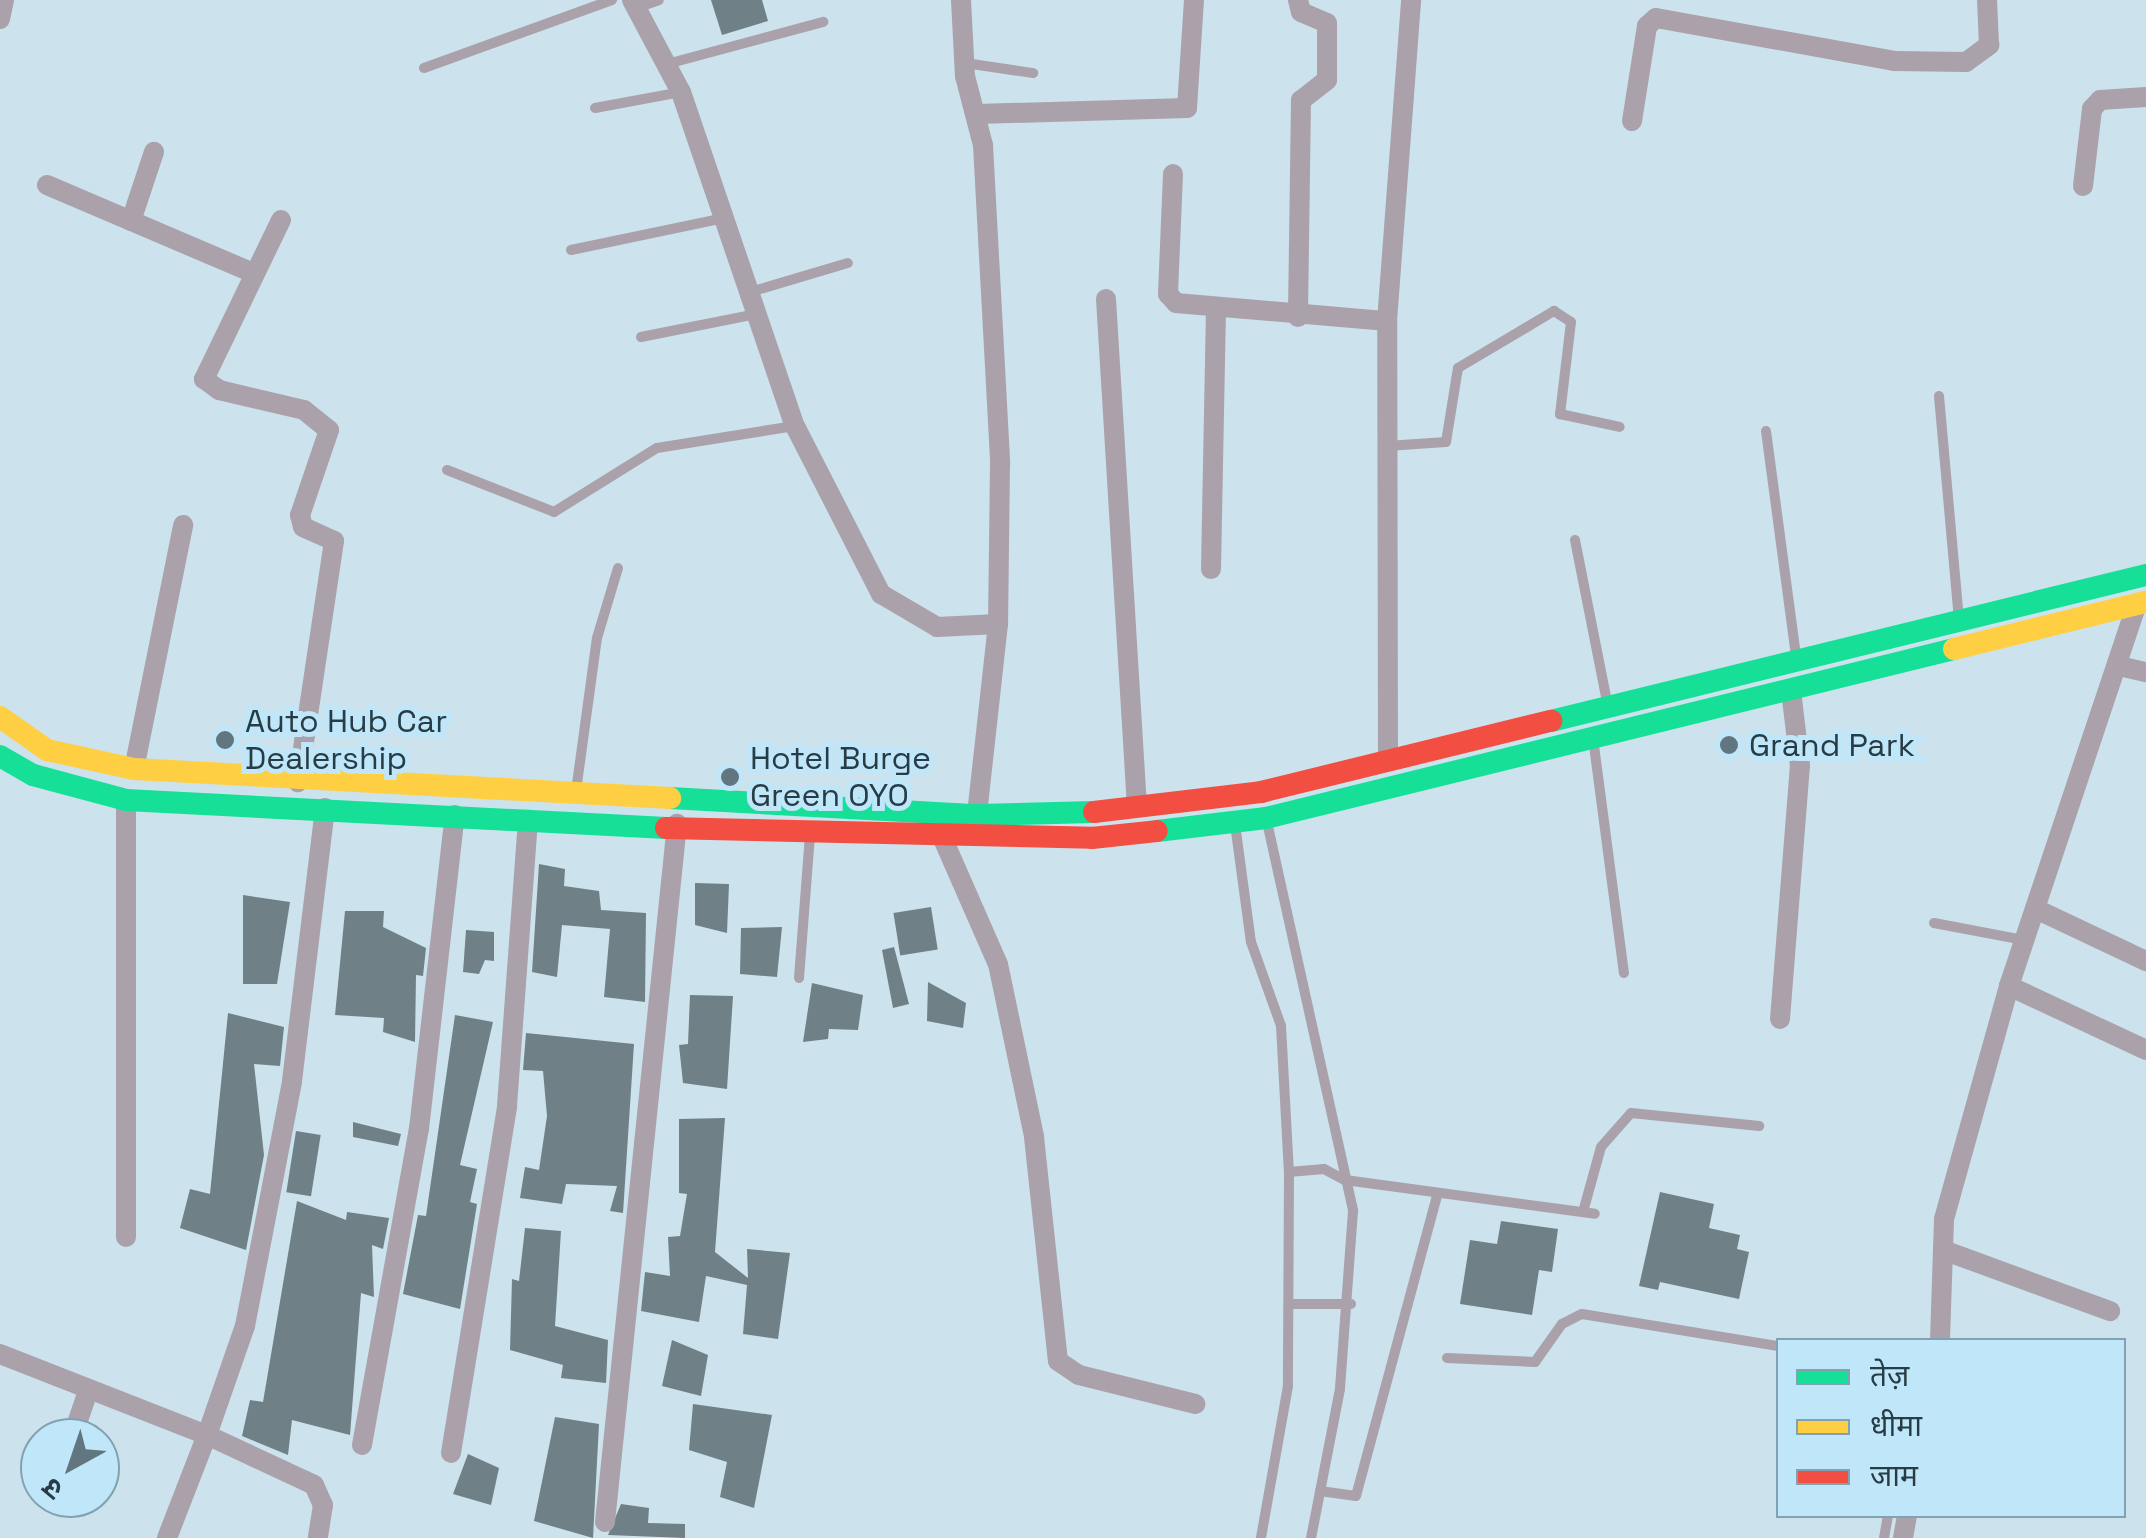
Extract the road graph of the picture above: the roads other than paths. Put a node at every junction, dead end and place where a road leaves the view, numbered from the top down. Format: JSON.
{"nodes":[{"id":1,"x":4,"y":0,"type":"edge"},
{"id":2,"x":612,"y":0,"type":"edge"},
{"id":3,"x":658,"y":0,"type":"edge"},
{"id":4,"x":961,"y":0,"type":"edge"},
{"id":5,"x":1194,"y":0,"type":"edge"},
{"id":6,"x":1298,"y":0,"type":"edge"},
{"id":7,"x":1411,"y":0,"type":"edge"},
{"id":8,"x":1987,"y":0,"type":"edge"},
{"id":9,"x":633,"y":4,"type":"edge"},
{"id":10,"x":0,"y":18,"type":"edge"},
{"id":11,"x":823,"y":22,"type":"dead end"},
{"id":12,"x":964,"y":63,"type":"junction"},
{"id":13,"x":667,"y":64,"type":"junction"},
{"id":14,"x":424,"y":68,"type":"dead end"},
{"id":15,"x":1033,"y":74,"type":"dead end"},
{"id":16,"x":682,"y":92,"type":"junction"},
{"id":17,"x":2146,"y":97,"type":"edge"},
{"id":18,"x":595,"y":108,"type":"dead end"},
{"id":19,"x":976,"y":114,"type":"junction"},
{"id":20,"x":1632,"y":121,"type":"dead end"},
{"id":21,"x":154,"y":152,"type":"dead end"},
{"id":22,"x":1173,"y":174,"type":"dead end"},
{"id":23,"x":47,"y":185,"type":"dead end"},
{"id":24,"x":2083,"y":186,"type":"dead end"},
{"id":25,"x":724,"y":218,"type":"junction"},
{"id":26,"x":281,"y":220,"type":"dead end"},
{"id":27,"x":130,"y":221,"type":"junction"},
{"id":28,"x":571,"y":250,"type":"dead end"},
{"id":29,"x":848,"y":263,"type":"dead end"},
{"id":30,"x":252,"y":272,"type":"junction"},
{"id":31,"x":749,"y":292,"type":"junction"},
{"id":32,"x":1106,"y":298,"type":"dead end"},
{"id":33,"x":1216,"y":309,"type":"junction"},
{"id":34,"x":756,"y":314,"type":"junction"},
{"id":35,"x":1298,"y":316,"type":"junction"},
{"id":36,"x":1387,"y":321,"type":"junction"},
{"id":37,"x":641,"y":337,"type":"dead end"},
{"id":38,"x":1940,"y":396,"type":"dead end"},
{"id":39,"x":795,"y":426,"type":"junction"},
{"id":40,"x":1620,"y":428,"type":"dead end"},
{"id":41,"x":1766,"y":431,"type":"dead end"},
{"id":42,"x":1388,"y":446,"type":"junction"},
{"id":43,"x":447,"y":470,"type":"dead end"},
{"id":44,"x":183,"y":525,"type":"dead end"},
{"id":45,"x":1574,"y":540,"type":"dead end"},
{"id":46,"x":618,"y":568,"type":"dead end"},
{"id":47,"x":1211,"y":569,"type":"dead end"},
{"id":48,"x":2146,"y":575,"type":"edge"},
{"id":49,"x":2142,"y":603,"type":"edge"},
{"id":50,"x":1960,"y":620,"type":"junction"},
{"id":51,"x":998,"y":624,"type":"junction"},
{"id":52,"x":1797,"y":662,"type":"junction"},
{"id":53,"x":2118,"y":666,"type":"junction"},
{"id":54,"x":2146,"y":672,"type":"edge"},
{"id":55,"x":1791,"y":690,"type":"junction"},
{"id":56,"x":1608,"y":708,"type":"junction"},
{"id":57,"x":0,"y":717,"type":"edge"},
{"id":58,"x":1593,"y":737,"type":"junction"},
{"id":59,"x":0,"y":756,"type":"edge"},
{"id":60,"x":1388,"y":760,"type":"junction"},
{"id":61,"x":134,"y":769,"type":"junction"},
{"id":62,"x":298,"y":782,"type":"junction"},
{"id":63,"x":576,"y":792,"type":"junction"},
{"id":64,"x":1261,"y":792,"type":"junction"},
{"id":65,"x":1229,"y":798,"type":"junction"},
{"id":66,"x":126,"y":800,"type":"junction"},
{"id":67,"x":326,"y":808,"type":"junction"},
{"id":68,"x":1137,"y":808,"type":"junction"},
{"id":69,"x":455,"y":814,"type":"junction"},
{"id":70,"x":977,"y":815,"type":"junction"},
{"id":71,"x":1266,"y":818,"type":"junction"},
{"id":72,"x":528,"y":820,"type":"junction"},
{"id":73,"x":677,"y":824,"type":"junction"},
{"id":74,"x":1234,"y":824,"type":"junction"},
{"id":75,"x":810,"y":835,"type":"junction"},
{"id":76,"x":943,"y":840,"type":"junction"},
{"id":77,"x":2036,"y":910,"type":"junction"},
{"id":78,"x":1934,"y":923,"type":"dead end"},
{"id":79,"x":2024,"y":940,"type":"junction"},
{"id":80,"x":2146,"y":961,"type":"edge"},
{"id":81,"x":1624,"y":973,"type":"dead end"},
{"id":82,"x":798,"y":978,"type":"dead end"},
{"id":83,"x":2010,"y":986,"type":"junction"},
{"id":84,"x":1780,"y":1018,"type":"dead end"},
{"id":85,"x":2146,"y":1050,"type":"edge"},
{"id":86,"x":1759,"y":1126,"type":"dead end"},
{"id":87,"x":1290,"y":1172,"type":"junction"},
{"id":88,"x":1344,"y":1180,"type":"junction"},
{"id":89,"x":1438,"y":1193,"type":"junction"},
{"id":90,"x":126,"y":1236,"type":"dead end"},
{"id":91,"x":1943,"y":1250,"type":"junction"},
{"id":92,"x":1289,"y":1304,"type":"junction"},
{"id":93,"x":1351,"y":1304,"type":"junction"},
{"id":94,"x":2110,"y":1311,"type":"dead end"},
{"id":95,"x":1940,"y":1338,"type":"edge"},
{"id":96,"x":1776,"y":1346,"type":"edge"},
{"id":97,"x":0,"y":1354,"type":"edge"},
{"id":98,"x":1448,"y":1358,"type":"dead end"},
{"id":99,"x":88,"y":1392,"type":"junction"},
{"id":100,"x":1195,"y":1404,"type":"dead end"},
{"id":101,"x":79,"y":1418,"type":"edge"},
{"id":102,"x":207,"y":1435,"type":"junction"},
{"id":103,"x":362,"y":1445,"type":"dead end"},
{"id":104,"x":451,"y":1453,"type":"dead end"},
{"id":105,"x":1320,"y":1492,"type":"junction"},
{"id":106,"x":605,"y":1522,"type":"dead end"},
{"id":107,"x":166,"y":1538,"type":"edge"},
{"id":108,"x":318,"y":1538,"type":"edge"},
{"id":109,"x":1261,"y":1538,"type":"edge"},
{"id":110,"x":1312,"y":1538,"type":"edge"}],
"edges":[{"from":1,"to":10,"type":"street"},
{"from":2,"to":14,"type":"lane"},
{"from":3,"to":9,"type":"lane"},
{"from":4,"to":12,"type":"street"},
{"from":5,"to":19,"type":"street"},
{"from":6,"to":35,"type":"street"},
{"from":7,"to":36,"type":"street"},
{"from":8,"to":20,"type":"street"},
{"from":9,"to":13,"type":"street"},
{"from":11,"to":13,"type":"lane"},
{"from":12,"to":15,"type":"lane"},
{"from":12,"to":19,"type":"street"},
{"from":13,"to":16,"type":"street"},
{"from":16,"to":18,"type":"lane"},
{"from":16,"to":25,"type":"street"},
{"from":17,"to":24,"type":"street"},
{"from":19,"to":51,"type":"street"},
{"from":21,"to":27,"type":"street"},
{"from":22,"to":33,"type":"street"},
{"from":23,"to":27,"type":"street"},
{"from":25,"to":28,"type":"lane"},
{"from":25,"to":31,"type":"street"},
{"from":26,"to":30,"type":"street"},
{"from":27,"to":30,"type":"street"},
{"from":29,"to":31,"type":"lane"},
{"from":30,"to":62,"type":"street"},
{"from":31,"to":34,"type":"street"},
{"from":32,"to":68,"type":"street"},
{"from":33,"to":35,"type":"street"},
{"from":33,"to":47,"type":"street"},
{"from":34,"to":37,"type":"lane"},
{"from":34,"to":39,"type":"street"},
{"from":35,"to":36,"type":"street"},
{"from":36,"to":42,"type":"street"},
{"from":38,"to":50,"type":"lane"},
{"from":39,"to":43,"type":"lane"},
{"from":39,"to":51,"type":"street"},
{"from":40,"to":42,"type":"lane"},
{"from":41,"to":52,"type":"lane"},
{"from":42,"to":60,"type":"street"},
{"from":44,"to":61,"type":"street"},
{"from":45,"to":56,"type":"lane"},
{"from":46,"to":63,"type":"lane"},
{"from":48,"to":50,"type":"street"},
{"from":49,"to":53,"type":"street"},
{"from":49,"to":55,"type":"street"},
{"from":50,"to":52,"type":"street"},
{"from":51,"to":70,"type":"street"},
{"from":52,"to":56,"type":"street"},
{"from":53,"to":54,"type":"street"},
{"from":53,"to":77,"type":"street"},
{"from":55,"to":58,"type":"street"},
{"from":55,"to":84,"type":"street"},
{"from":56,"to":60,"type":"street"},
{"from":57,"to":61,"type":"street"},
{"from":58,"to":71,"type":"street"},
{"from":58,"to":81,"type":"lane"},
{"from":59,"to":66,"type":"street"},
{"from":60,"to":64,"type":"street"},
{"from":61,"to":62,"type":"street"},
{"from":62,"to":63,"type":"street"},
{"from":63,"to":70,"type":"street"},
{"from":64,"to":65,"type":"street"},
{"from":64,"to":71,"type":"lane"},
{"from":65,"to":68,"type":"street"},
{"from":65,"to":74,"type":"lane"},
{"from":66,"to":67,"type":"street"},
{"from":66,"to":90,"type":"street"},
{"from":67,"to":69,"type":"street"},
{"from":67,"to":102,"type":"street"},
{"from":68,"to":70,"type":"street"},
{"from":69,"to":72,"type":"street"},
{"from":69,"to":103,"type":"street"},
{"from":71,"to":74,"type":"street"},
{"from":71,"to":88,"type":"lane"},
{"from":72,"to":73,"type":"street"},
{"from":72,"to":104,"type":"street"},
{"from":73,"to":75,"type":"street"},
{"from":73,"to":106,"type":"street"},
{"from":74,"to":76,"type":"street"},
{"from":74,"to":87,"type":"lane"},
{"from":75,"to":76,"type":"street"},
{"from":75,"to":82,"type":"lane"},
{"from":76,"to":100,"type":"street"},
{"from":77,"to":79,"type":"street"},
{"from":77,"to":80,"type":"street"},
{"from":78,"to":79,"type":"lane"},
{"from":79,"to":83,"type":"street"},
{"from":83,"to":85,"type":"street"},
{"from":83,"to":91,"type":"street"},
{"from":86,"to":89,"type":"lane"},
{"from":87,"to":88,"type":"lane"},
{"from":87,"to":92,"type":"lane"},
{"from":88,"to":89,"type":"lane"},
{"from":88,"to":93,"type":"lane"},
{"from":89,"to":105,"type":"lane"},
{"from":91,"to":94,"type":"street"},
{"from":91,"to":95,"type":"street"},
{"from":92,"to":93,"type":"lane"},
{"from":92,"to":109,"type":"lane"},
{"from":93,"to":105,"type":"lane"},
{"from":96,"to":98,"type":"lane"},
{"from":97,"to":99,"type":"street"},
{"from":99,"to":101,"type":"street"},
{"from":99,"to":102,"type":"street"},
{"from":102,"to":107,"type":"street"},
{"from":102,"to":108,"type":"street"},
{"from":105,"to":110,"type":"lane"}]}
